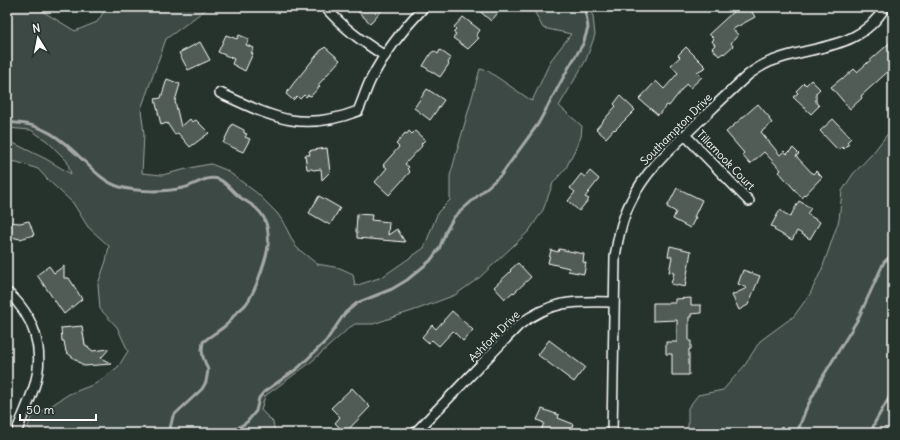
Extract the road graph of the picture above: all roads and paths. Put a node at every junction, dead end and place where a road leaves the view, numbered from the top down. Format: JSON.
{"nodes":[{"id":1,"x":325,"y":7,"type":"edge"},
{"id":2,"x":424,"y":7,"type":"edge"},
{"id":3,"x":886,"y":7,"type":"edge"},
{"id":4,"x":385,"y":56,"type":"junction"},
{"id":5,"x":220,"y":92,"type":"dead end"},
{"id":6,"x":685,"y":135,"type":"junction"},
{"id":7,"x":749,"y":201,"type":"dead end"},
{"id":8,"x":7,"y":292,"type":"edge"},
{"id":9,"x":614,"y":302,"type":"junction"},
{"id":10,"x":16,"y":433,"type":"edge"},
{"id":11,"x":415,"y":433,"type":"edge"},
{"id":12,"x":612,"y":433,"type":"edge"}],
"edges":[{"from":1,"to":4,"type":"street"},
{"from":2,"to":4,"type":"street"},
{"from":3,"to":6,"type":"street","name":"Southampton Drive"},
{"from":4,"to":5,"type":"street"},
{"from":6,"to":7,"type":"street","name":"Tillamook Court"},
{"from":6,"to":9,"type":"street","name":"Southampton Drive"},
{"from":8,"to":10,"type":"street"},
{"from":9,"to":11,"type":"street","name":"Ashfork Drive"},
{"from":9,"to":12,"type":"street","name":"Southampton Drive"}]}
